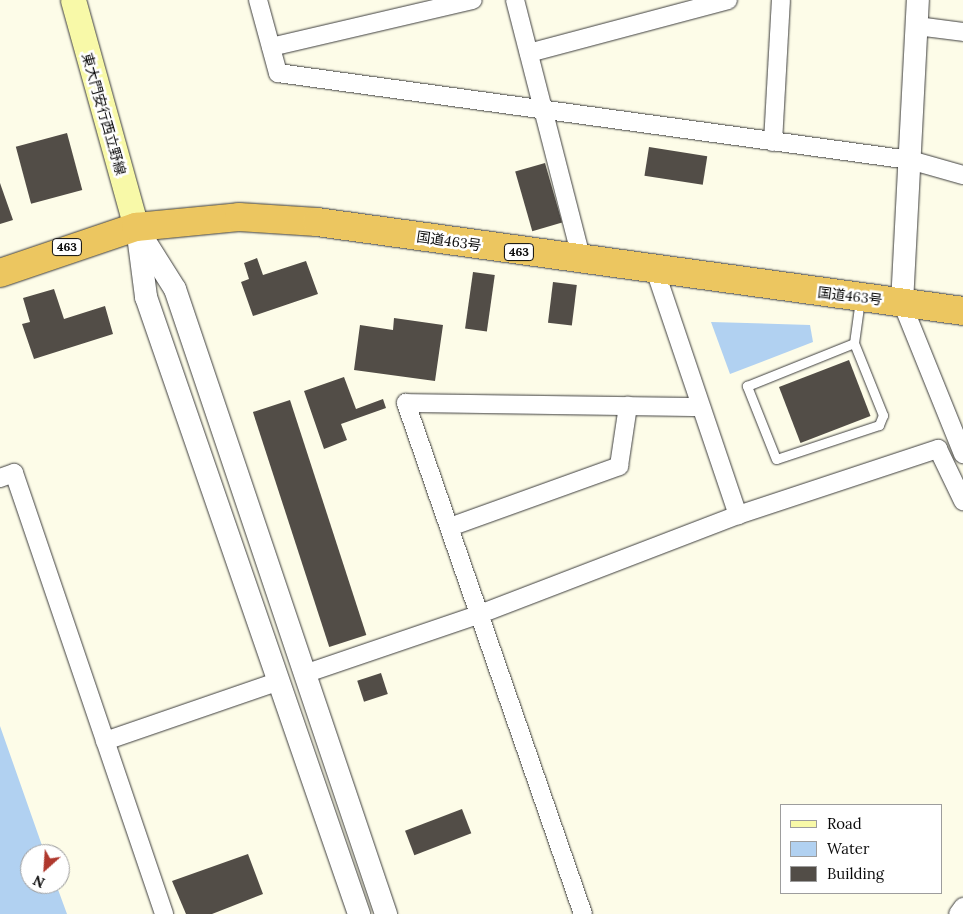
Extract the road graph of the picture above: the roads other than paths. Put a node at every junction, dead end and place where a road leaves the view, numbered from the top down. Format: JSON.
{"nodes":[{"id":1,"x":73,"y":0,"type":"edge"},
{"id":2,"x":258,"y":0,"type":"edge"},
{"id":3,"x":473,"y":0,"type":"edge"},
{"id":4,"x":515,"y":0,"type":"edge"},
{"id":5,"x":728,"y":0,"type":"edge"},
{"id":6,"x":781,"y":0,"type":"edge"},
{"id":7,"x":918,"y":0,"type":"edge"},
{"id":8,"x":439,"y":4,"type":"edge"},
{"id":9,"x":917,"y":26,"type":"junction"},
{"id":10,"x":963,"y":32,"type":"edge"},
{"id":11,"x":271,"y":48,"type":"junction"},
{"id":12,"x":529,"y":53,"type":"junction"},
{"id":13,"x":545,"y":110,"type":"junction"},
{"id":14,"x":773,"y":142,"type":"junction"},
{"id":15,"x":910,"y":160,"type":"junction"},
{"id":16,"x":963,"y":175,"type":"edge"},
{"id":17,"x":136,"y":227,"type":"junction"},
{"id":18,"x":582,"y":261,"type":"junction"},
{"id":19,"x":655,"y":270,"type":"junction"},
{"id":20,"x":0,"y":273,"type":"edge"},
{"id":21,"x":861,"y":297,"type":"junction"},
{"id":22,"x":902,"y":303,"type":"junction"},
{"id":23,"x":963,"y":311,"type":"edge"},
{"id":24,"x":854,"y":343,"type":"junction"},
{"id":25,"x":628,"y":406,"type":"junction"},
{"id":26,"x":700,"y":407,"type":"junction"},
{"id":27,"x":963,"y":454,"type":"edge"},
{"id":28,"x":0,"y":478,"type":"edge"},
{"id":29,"x":963,"y":501,"type":"edge"},
{"id":30,"x":738,"y":515,"type":"junction"},
{"id":31,"x":450,"y":527,"type":"junction"},
{"id":32,"x":480,"y":614,"type":"junction"},
{"id":33,"x":304,"y":674,"type":"junction"},
{"id":34,"x":279,"y":681,"type":"junction"},
{"id":35,"x":104,"y":741,"type":"junction"},
{"id":36,"x":963,"y":907,"type":"edge"},
{"id":37,"x":164,"y":914,"type":"edge"},
{"id":38,"x":359,"y":914,"type":"edge"},
{"id":39,"x":386,"y":914,"type":"edge"},
{"id":40,"x":583,"y":914,"type":"edge"},
{"id":41,"x":958,"y":914,"type":"edge"}],
"edges":[{"from":1,"to":17,"type":"main road","name":"東大門安行西立野線"},
{"from":2,"to":11,"type":"street"},
{"from":3,"to":8,"type":"street"},
{"from":4,"to":12,"type":"street"},
{"from":5,"to":12,"type":"street"},
{"from":6,"to":14,"type":"street"},
{"from":7,"to":9,"type":"street"},
{"from":8,"to":11,"type":"street"},
{"from":9,"to":10,"type":"street"},
{"from":9,"to":15,"type":"street"},
{"from":11,"to":13,"type":"street"},
{"from":12,"to":13,"type":"street"},
{"from":13,"to":14,"type":"street"},
{"from":13,"to":18,"type":"street"},
{"from":14,"to":15,"type":"street"},
{"from":15,"to":16,"type":"street"},
{"from":15,"to":22,"type":"street"},
{"from":17,"to":18,"type":"highway","name":"国道463号","number":"463"},
{"from":17,"to":20,"type":"highway","name":"国道463号","number":"463"},
{"from":17,"to":33,"type":"street"},
{"from":17,"to":34,"type":"street"},
{"from":18,"to":19,"type":"highway","name":"国道463号","number":"463"},
{"from":19,"to":21,"type":"highway","name":"国道463号","number":"463"},
{"from":19,"to":26,"type":"street"},
{"from":21,"to":22,"type":"highway","name":"国道463号","number":"463"},
{"from":21,"to":24,"type":"lane"},
{"from":22,"to":23,"type":"highway","name":"国道463号","number":"463"},
{"from":22,"to":27,"type":"street"},
{"from":24,"to":24,"type":"lane"},
{"from":25,"to":26,"type":"street"},
{"from":25,"to":31,"type":"street"},
{"from":25,"to":31,"type":"street"},
{"from":26,"to":30,"type":"street"},
{"from":28,"to":35,"type":"street"},
{"from":29,"to":30,"type":"street"},
{"from":30,"to":32,"type":"street"},
{"from":31,"to":32,"type":"street"},
{"from":32,"to":33,"type":"street"},
{"from":32,"to":40,"type":"street"},
{"from":33,"to":39,"type":"street"},
{"from":34,"to":35,"type":"street"},
{"from":34,"to":38,"type":"street"},
{"from":35,"to":37,"type":"street"},
{"from":36,"to":41,"type":"street"}]}
